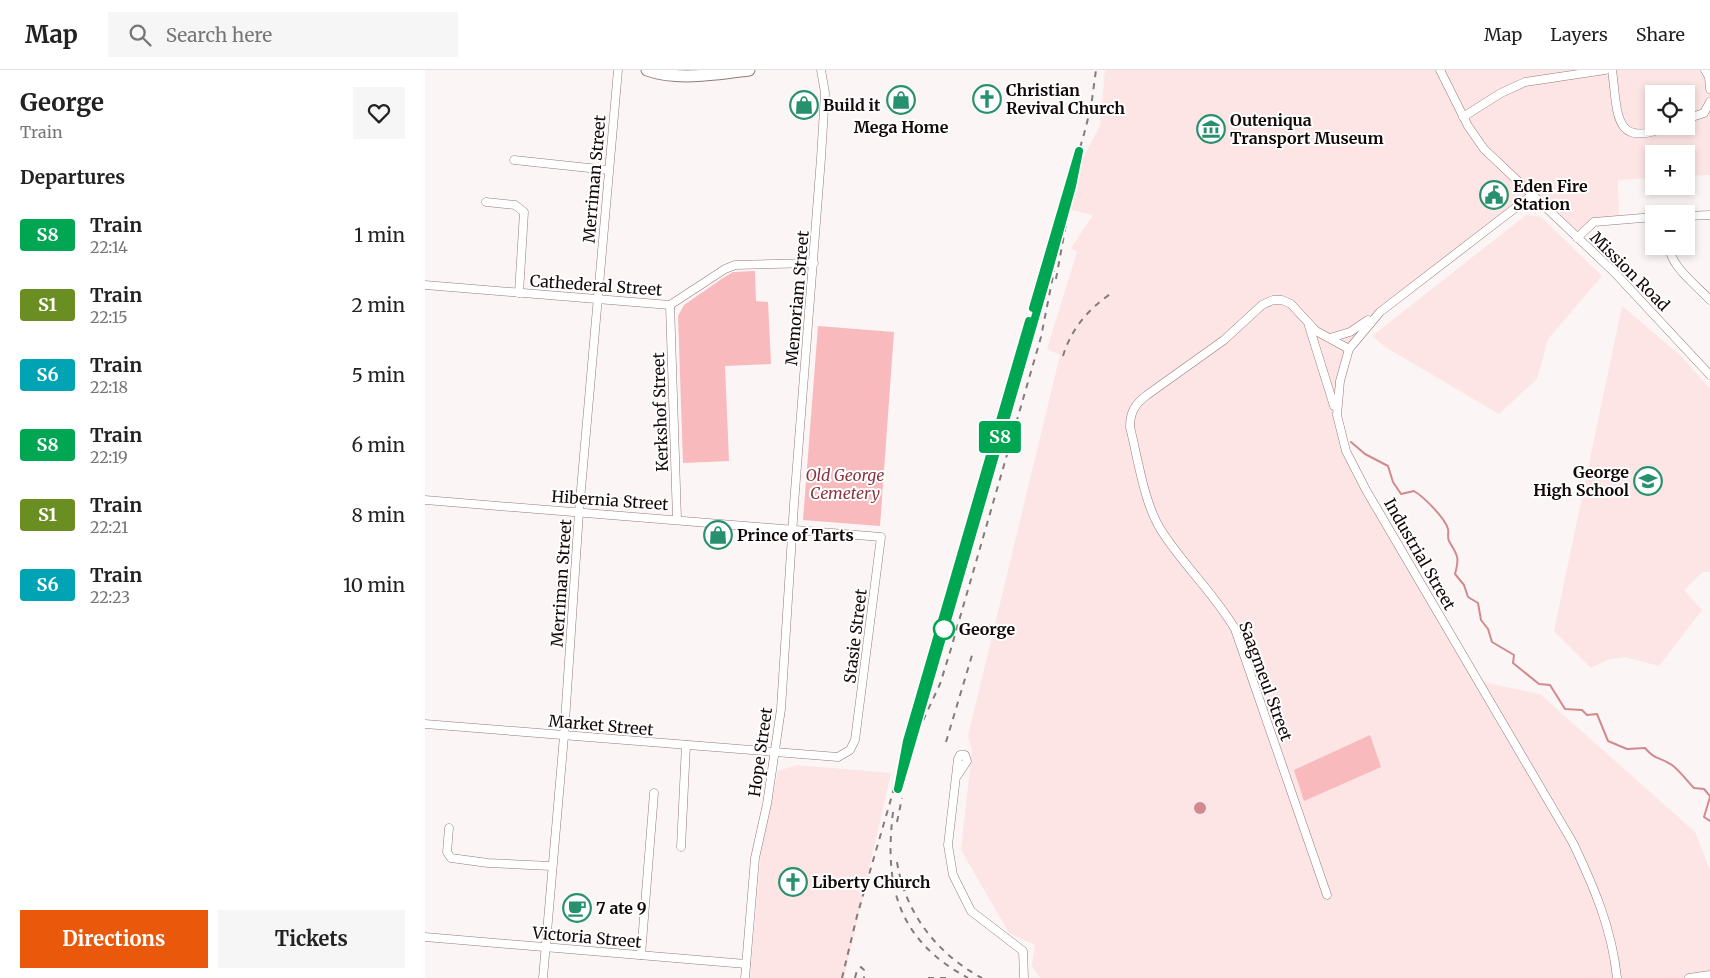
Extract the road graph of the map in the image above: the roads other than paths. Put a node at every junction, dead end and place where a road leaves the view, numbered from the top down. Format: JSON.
{"nodes":[{"id":1,"x":618,"y":70,"type":"edge"},
{"id":2,"x":647,"y":70,"type":"edge"},
{"id":3,"x":749,"y":70,"type":"edge"},
{"id":4,"x":821,"y":70,"type":"edge"},
{"id":5,"x":1440,"y":70,"type":"edge"},
{"id":6,"x":1605,"y":70,"type":"edge"},
{"id":7,"x":1612,"y":70,"type":"edge"},
{"id":8,"x":1705,"y":70,"type":"edge"},
{"id":9,"x":1710,"y":89,"type":"edge"},
{"id":10,"x":1710,"y":102,"type":"edge"},
{"id":11,"x":1695,"y":116,"type":"edge"},
{"id":12,"x":1463,"y":117,"type":"junction"},
{"id":13,"x":1645,"y":135,"type":"edge"},
{"id":14,"x":514,"y":160,"type":"dead end"},
{"id":15,"x":608,"y":170,"type":"junction"},
{"id":16,"x":1532,"y":195,"type":"junction"},
{"id":17,"x":486,"y":202,"type":"dead end"},
{"id":18,"x":1710,"y":215,"type":"edge"},
{"id":19,"x":1695,"y":216,"type":"edge"},
{"id":20,"x":1645,"y":219,"type":"edge"},
{"id":21,"x":1577,"y":238,"type":"junction"},
{"id":22,"x":1671,"y":255,"type":"edge"},
{"id":23,"x":814,"y":263,"type":"junction"},
{"id":24,"x":425,"y":285,"type":"edge"},
{"id":25,"x":519,"y":293,"type":"junction"},
{"id":26,"x":597,"y":298,"type":"junction"},
{"id":27,"x":1710,"y":300,"type":"edge"},
{"id":28,"x":670,"y":304,"type":"junction"},
{"id":29,"x":1380,"y":312,"type":"junction"},
{"id":30,"x":1308,"y":322,"type":"junction"},
{"id":31,"x":1330,"y":338,"type":"junction"},
{"id":32,"x":1349,"y":349,"type":"junction"},
{"id":33,"x":1710,"y":374,"type":"edge"},
{"id":34,"x":1337,"y":415,"type":"junction"},
{"id":35,"x":425,"y":500,"type":"edge"},
{"id":36,"x":579,"y":512,"type":"junction"},
{"id":37,"x":677,"y":519,"type":"junction"},
{"id":38,"x":792,"y":528,"type":"junction"},
{"id":39,"x":425,"y":724,"type":"edge"},
{"id":40,"x":564,"y":736,"type":"junction"},
{"id":41,"x":687,"y":745,"type":"junction"},
{"id":42,"x":774,"y":752,"type":"junction"},
{"id":43,"x":957,"y":776,"type":"dead end"},
{"id":44,"x":654,"y":793,"type":"dead end"},
{"id":45,"x":449,"y":828,"type":"dead end"},
{"id":46,"x":681,"y":846,"type":"dead end"},
{"id":47,"x":551,"y":866,"type":"junction"},
{"id":48,"x":1327,"y":895,"type":"dead end"},
{"id":49,"x":425,"y":937,"type":"edge"},
{"id":50,"x":545,"y":947,"type":"junction"},
{"id":51,"x":641,"y":955,"type":"junction"},
{"id":52,"x":746,"y":964,"type":"junction"},
{"id":53,"x":1710,"y":975,"type":"edge"},
{"id":54,"x":543,"y":978,"type":"edge"},
{"id":55,"x":745,"y":978,"type":"edge"},
{"id":56,"x":1024,"y":978,"type":"edge"},
{"id":57,"x":1617,"y":978,"type":"edge"},
{"id":58,"x":1689,"y":978,"type":"edge"}],
"edges":[{"from":1,"to":15,"type":"street","name":"Merriman Street"},
{"from":2,"to":3,"type":"highway"},
{"from":4,"to":23,"type":"street","name":"Memoriam Street"},
{"from":5,"to":12,"type":"street","name":"Mission Road"},
{"from":6,"to":12,"type":"street"},
{"from":7,"to":13,"type":"street"},
{"from":8,"to":9,"type":"street"},
{"from":10,"to":11,"type":"street"},
{"from":12,"to":16,"type":"street","name":"Mission Road"},
{"from":14,"to":15,"type":"street"},
{"from":15,"to":26,"type":"street","name":"Merriman Street"},
{"from":16,"to":21,"type":"street","name":"Mission Road"},
{"from":16,"to":29,"type":"street","name":"Industrial Street"},
{"from":17,"to":25,"type":"street"},
{"from":18,"to":19,"type":"street"},
{"from":20,"to":21,"type":"street"},
{"from":21,"to":33,"type":"street","name":"Mission Road"},
{"from":22,"to":27,"type":"street"},
{"from":23,"to":28,"type":"street","name":"Cathederal Street"},
{"from":23,"to":38,"type":"street","name":"Memoriam Street"},
{"from":24,"to":25,"type":"street","name":"Cathederal Street"},
{"from":25,"to":26,"type":"street","name":"Cathederal Street"},
{"from":26,"to":28,"type":"street","name":"Cathederal Street"},
{"from":26,"to":36,"type":"street","name":"Merriman Street"},
{"from":28,"to":37,"type":"street","name":"Kerkshof Street"},
{"from":29,"to":31,"type":"street"},
{"from":29,"to":32,"type":"street","name":"Industrial Street"},
{"from":30,"to":31,"type":"street","name":"Saagmeul Street"},
{"from":30,"to":34,"type":"street"},
{"from":30,"to":48,"type":"street","name":"Saagmeul Street"},
{"from":31,"to":32,"type":"street","name":"Saagmeul Street"},
{"from":32,"to":34,"type":"street","name":"Industrial Street"},
{"from":34,"to":57,"type":"street","name":"Industrial Street"},
{"from":35,"to":36,"type":"street","name":"Hibernia Street"},
{"from":36,"to":37,"type":"street","name":"Hibernia Street"},
{"from":36,"to":40,"type":"street","name":"Merriman Street"},
{"from":37,"to":38,"type":"street","name":"Hibernia Street"},
{"from":38,"to":42,"type":"street","name":"Hope Street"},
{"from":38,"to":42,"type":"street","name":"Stasie Street"},
{"from":39,"to":40,"type":"street","name":"Market Street"},
{"from":40,"to":41,"type":"street","name":"Market Street"},
{"from":40,"to":47,"type":"street","name":"Merriman Street"},
{"from":41,"to":42,"type":"street","name":"Market Street"},
{"from":41,"to":46,"type":"street"},
{"from":42,"to":52,"type":"street","name":"Hope Street"},
{"from":43,"to":56,"type":"street"},
{"from":44,"to":51,"type":"street"},
{"from":45,"to":47,"type":"street"},
{"from":47,"to":50,"type":"street","name":"Merriman Street"},
{"from":49,"to":50,"type":"street","name":"Victoria Street"},
{"from":50,"to":51,"type":"street","name":"Victoria Street"},
{"from":50,"to":54,"type":"street","name":"Merriman Street"},
{"from":51,"to":52,"type":"street","name":"Victoria Street"},
{"from":52,"to":55,"type":"street","name":"Hope Street"},
{"from":53,"to":58,"type":"street"}]}
